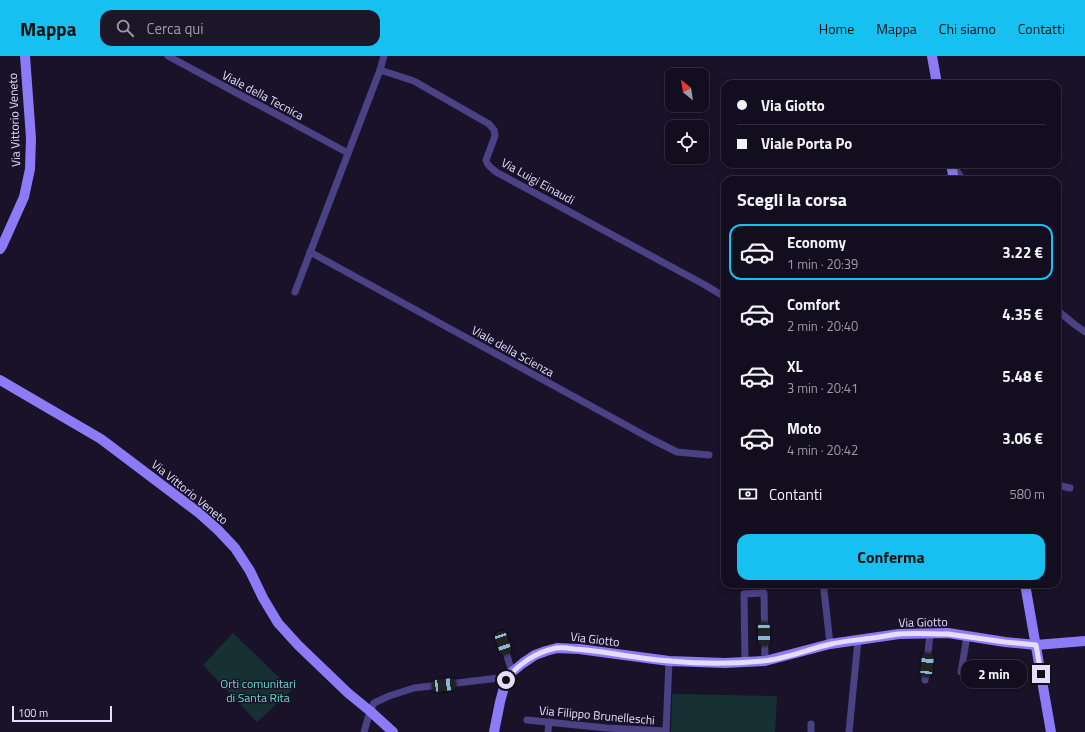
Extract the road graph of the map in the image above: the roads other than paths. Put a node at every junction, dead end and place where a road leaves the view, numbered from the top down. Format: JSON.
{"nodes":[{"id":1,"x":25,"y":56,"type":"edge"},
{"id":2,"x":168,"y":56,"type":"edge"},
{"id":3,"x":384,"y":56,"type":"edge"},
{"id":4,"x":932,"y":56,"type":"edge"},
{"id":5,"x":380,"y":70,"type":"junction"},
{"id":6,"x":936,"y":80,"type":"edge"},
{"id":7,"x":348,"y":153,"type":"junction"},
{"id":8,"x":954,"y":168,"type":"edge"},
{"id":9,"x":961,"y":176,"type":"edge"},
{"id":10,"x":0,"y":249,"type":"edge"},
{"id":11,"x":310,"y":252,"type":"junction"},
{"id":12,"x":295,"y":292,"type":"dead end"},
{"id":13,"x":721,"y":295,"type":"edge"},
{"id":14,"x":1061,"y":313,"type":"edge"},
{"id":15,"x":1085,"y":332,"type":"edge"},
{"id":16,"x":0,"y":380,"type":"edge"},
{"id":17,"x":709,"y":455,"type":"dead end"},
{"id":18,"x":1061,"y":486,"type":"edge"},
{"id":19,"x":1070,"y":488,"type":"dead end"},
{"id":20,"x":1026,"y":588,"type":"edge"},
{"id":21,"x":824,"y":590,"type":"dead end"},
{"id":22,"x":930,"y":634,"type":"junction"},
{"id":23,"x":967,"y":636,"type":"junction"},
{"id":24,"x":858,"y":640,"type":"junction"},
{"id":25,"x":1085,"y":641,"type":"edge"},
{"id":26,"x":503,"y":643,"type":"dead end"},
{"id":27,"x":830,"y":644,"type":"junction"},
{"id":28,"x":1036,"y":645,"type":"junction"},
{"id":29,"x":669,"y":661,"type":"junction"},
{"id":30,"x":765,"y":661,"type":"junction"},
{"id":31,"x":745,"y":662,"type":"junction"},
{"id":32,"x":961,"y":672,"type":"dead end"},
{"id":33,"x":509,"y":676,"type":"junction"},
{"id":34,"x":925,"y":680,"type":"dead end"},
{"id":35,"x":370,"y":711,"type":"junction"},
{"id":36,"x":527,"y":720,"type":"dead end"},
{"id":37,"x":549,"y":722,"type":"junction"},
{"id":38,"x":811,"y":724,"type":"dead end"},
{"id":39,"x":607,"y":730,"type":"edge"},
{"id":40,"x":364,"y":732,"type":"edge"},
{"id":41,"x":393,"y":732,"type":"edge"},
{"id":42,"x":494,"y":732,"type":"edge"},
{"id":43,"x":548,"y":732,"type":"edge"},
{"id":44,"x":666,"y":732,"type":"edge"},
{"id":45,"x":811,"y":732,"type":"edge"},
{"id":46,"x":849,"y":732,"type":"edge"},
{"id":47,"x":1051,"y":732,"type":"edge"}],
"edges":[{"from":1,"to":10,"type":"street","name":"Via Vittorio Veneto"},
{"from":2,"to":7,"type":"street","name":"Viale della Tecnica"},
{"from":3,"to":5,"type":"street"},
{"from":4,"to":6,"type":"street"},
{"from":5,"to":7,"type":"street"},
{"from":5,"to":13,"type":"street","name":"Via Luigi Einaudi"},
{"from":7,"to":11,"type":"street"},
{"from":8,"to":9,"type":"street"},
{"from":11,"to":12,"type":"street"},
{"from":11,"to":17,"type":"street","name":"Viale della Scienza"},
{"from":14,"to":15,"type":"street"},
{"from":16,"to":35,"type":"street","name":"Via Vittorio Veneto"},
{"from":18,"to":19,"type":"street"},
{"from":20,"to":28,"type":"street"},
{"from":21,"to":27,"type":"street"},
{"from":22,"to":23,"type":"street","name":"Via Giotto"},
{"from":22,"to":24,"type":"street","name":"Via Giotto"},
{"from":22,"to":34,"type":"street"},
{"from":23,"to":28,"type":"street","name":"Via Giotto"},
{"from":23,"to":32,"type":"street"},
{"from":24,"to":27,"type":"street","name":"Via Giotto"},
{"from":24,"to":46,"type":"street"},
{"from":25,"to":28,"type":"street","name":"Via Giotto"},
{"from":26,"to":33,"type":"street"},
{"from":27,"to":30,"type":"street","name":"Via Giotto"},
{"from":28,"to":47,"type":"street"},
{"from":29,"to":31,"type":"street","name":"Via Giotto"},
{"from":29,"to":33,"type":"street","name":"Via Giotto"},
{"from":29,"to":44,"type":"street","name":"Via Filippo Brunelleschi"},
{"from":30,"to":31,"type":"street","name":"Via Giotto"},
{"from":30,"to":31,"type":"street"},
{"from":33,"to":35,"type":"street"},
{"from":33,"to":42,"type":"street"},
{"from":35,"to":40,"type":"street"},
{"from":35,"to":41,"type":"street","name":"Via Vittorio Veneto"},
{"from":36,"to":37,"type":"street","name":"Via Filippo Brunelleschi"},
{"from":37,"to":39,"type":"street","name":"Via Filippo Brunelleschi"},
{"from":37,"to":43,"type":"street"},
{"from":38,"to":45,"type":"street"},
{"from":39,"to":44,"type":"street","name":"Via Filippo Brunelleschi"}]}
